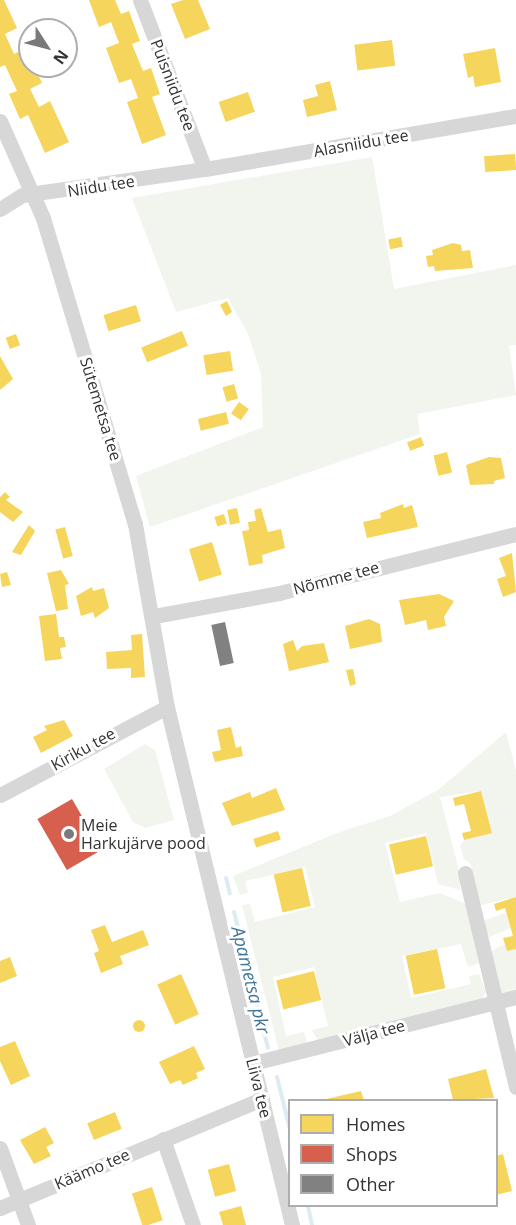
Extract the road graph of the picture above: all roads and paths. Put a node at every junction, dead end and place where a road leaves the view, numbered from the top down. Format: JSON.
{"nodes":[{"id":1,"x":140,"y":0,"type":"edge"},
{"id":2,"x":516,"y":116,"type":"edge"},
{"id":3,"x":0,"y":121,"type":"edge"},
{"id":4,"x":205,"y":169,"type":"junction"},
{"id":5,"x":36,"y":196,"type":"junction"},
{"id":6,"x":0,"y":209,"type":"edge"},
{"id":7,"x":516,"y":534,"type":"edge"},
{"id":8,"x":154,"y":616,"type":"junction"},
{"id":9,"x":167,"y":707,"type":"junction"},
{"id":10,"x":0,"y":795,"type":"edge"},
{"id":11,"x":465,"y":873,"type":"dead end"},
{"id":12,"x":516,"y":997,"type":"edge"},
{"id":13,"x":495,"y":1002,"type":"junction"},
{"id":14,"x":253,"y":1063,"type":"junction"},
{"id":15,"x":516,"y":1087,"type":"edge"},
{"id":16,"x":262,"y":1099,"type":"junction"},
{"id":17,"x":163,"y":1139,"type":"junction"},
{"id":18,"x":0,"y":1148,"type":"edge"},
{"id":19,"x":21,"y":1199,"type":"junction"},
{"id":20,"x":0,"y":1208,"type":"edge"},
{"id":21,"x":28,"y":1225,"type":"edge"},
{"id":22,"x":193,"y":1225,"type":"edge"},
{"id":23,"x":292,"y":1225,"type":"edge"}],
"edges":[{"from":1,"to":4,"type":"street","name":"Puisniidu tee"},
{"from":2,"to":4,"type":"street","name":"Alasniidu tee"},
{"from":3,"to":5,"type":"street","name":"Sütemetsa tee"},
{"from":4,"to":5,"type":"street","name":"Niidu tee"},
{"from":5,"to":6,"type":"street","name":"Niidu tee"},
{"from":5,"to":8,"type":"street","name":"Sütemetsa tee"},
{"from":7,"to":8,"type":"street","name":"Nõmme tee"},
{"from":8,"to":9,"type":"street","name":"Sütemetsa tee"},
{"from":9,"to":10,"type":"street","name":"Kiriku tee"},
{"from":9,"to":14,"type":"street","name":"Liiva tee"},
{"from":11,"to":13,"type":"street"},
{"from":12,"to":13,"type":"street","name":"Välja tee"},
{"from":13,"to":14,"type":"street","name":"Välja tee"},
{"from":13,"to":15,"type":"street"},
{"from":14,"to":16,"type":"street","name":"Liiva tee"},
{"from":16,"to":17,"type":"street","name":"Käämo tee"},
{"from":16,"to":23,"type":"street","name":"Liiva tee"},
{"from":17,"to":19,"type":"street","name":"Käämo tee"},
{"from":17,"to":22,"type":"street"},
{"from":18,"to":19,"type":"street"},
{"from":19,"to":20,"type":"street","name":"Käämo tee"},
{"from":19,"to":21,"type":"street"}]}
